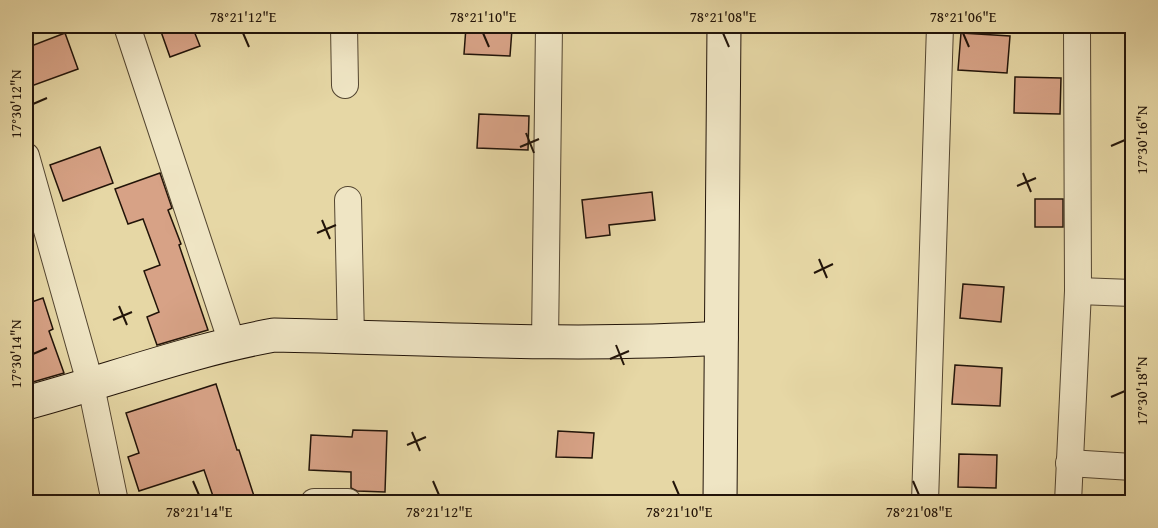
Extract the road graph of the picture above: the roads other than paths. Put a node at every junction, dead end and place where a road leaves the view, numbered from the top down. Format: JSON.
{"nodes":[{"id":1,"x":127,"y":26,"type":"edge"},
{"id":2,"x":344,"y":26,"type":"edge"},
{"id":3,"x":549,"y":26,"type":"edge"},
{"id":4,"x":724,"y":26,"type":"edge"},
{"id":5,"x":741,"y":26,"type":"edge"},
{"id":6,"x":940,"y":26,"type":"edge"},
{"id":7,"x":1077,"y":26,"type":"edge"},
{"id":8,"x":345,"y":85,"type":"dead end"},
{"id":9,"x":26,"y":156,"type":"edge"},
{"id":10,"x":348,"y":200,"type":"dead end"},
{"id":11,"x":1078,"y":291,"type":"junction"},
{"id":12,"x":1132,"y":293,"type":"edge"},
{"id":13,"x":351,"y":337,"type":"junction"},
{"id":14,"x":721,"y":338,"type":"junction"},
{"id":15,"x":545,"y":342,"type":"junction"},
{"id":16,"x":232,"y":343,"type":"junction"},
{"id":17,"x":91,"y":386,"type":"junction"},
{"id":18,"x":26,"y":403,"type":"edge"},
{"id":19,"x":1069,"y":463,"type":"junction"},
{"id":20,"x":1132,"y":466,"type":"edge"},
{"id":21,"x":115,"y":502,"type":"edge"},
{"id":22,"x":314,"y":502,"type":"edge"},
{"id":23,"x":348,"y":502,"type":"edge"},
{"id":24,"x":720,"y":502,"type":"edge"},
{"id":25,"x":741,"y":502,"type":"edge"},
{"id":26,"x":926,"y":502,"type":"edge"},
{"id":27,"x":1068,"y":502,"type":"edge"}],
"edges":[{"from":1,"to":16,"type":"street"},
{"from":2,"to":8,"type":"street"},
{"from":3,"to":15,"type":"street"},
{"from":4,"to":14,"type":"street"},
{"from":5,"to":25,"type":"street"},
{"from":6,"to":26,"type":"street"},
{"from":7,"to":11,"type":"street"},
{"from":9,"to":17,"type":"street"},
{"from":10,"to":13,"type":"street"},
{"from":11,"to":12,"type":"street"},
{"from":11,"to":19,"type":"street"},
{"from":13,"to":15,"type":"street"},
{"from":13,"to":16,"type":"street"},
{"from":14,"to":15,"type":"street"},
{"from":14,"to":24,"type":"street"},
{"from":16,"to":17,"type":"street"},
{"from":17,"to":18,"type":"street"},
{"from":17,"to":21,"type":"street"},
{"from":19,"to":20,"type":"street"},
{"from":19,"to":27,"type":"street"},
{"from":22,"to":23,"type":"street"}]}
